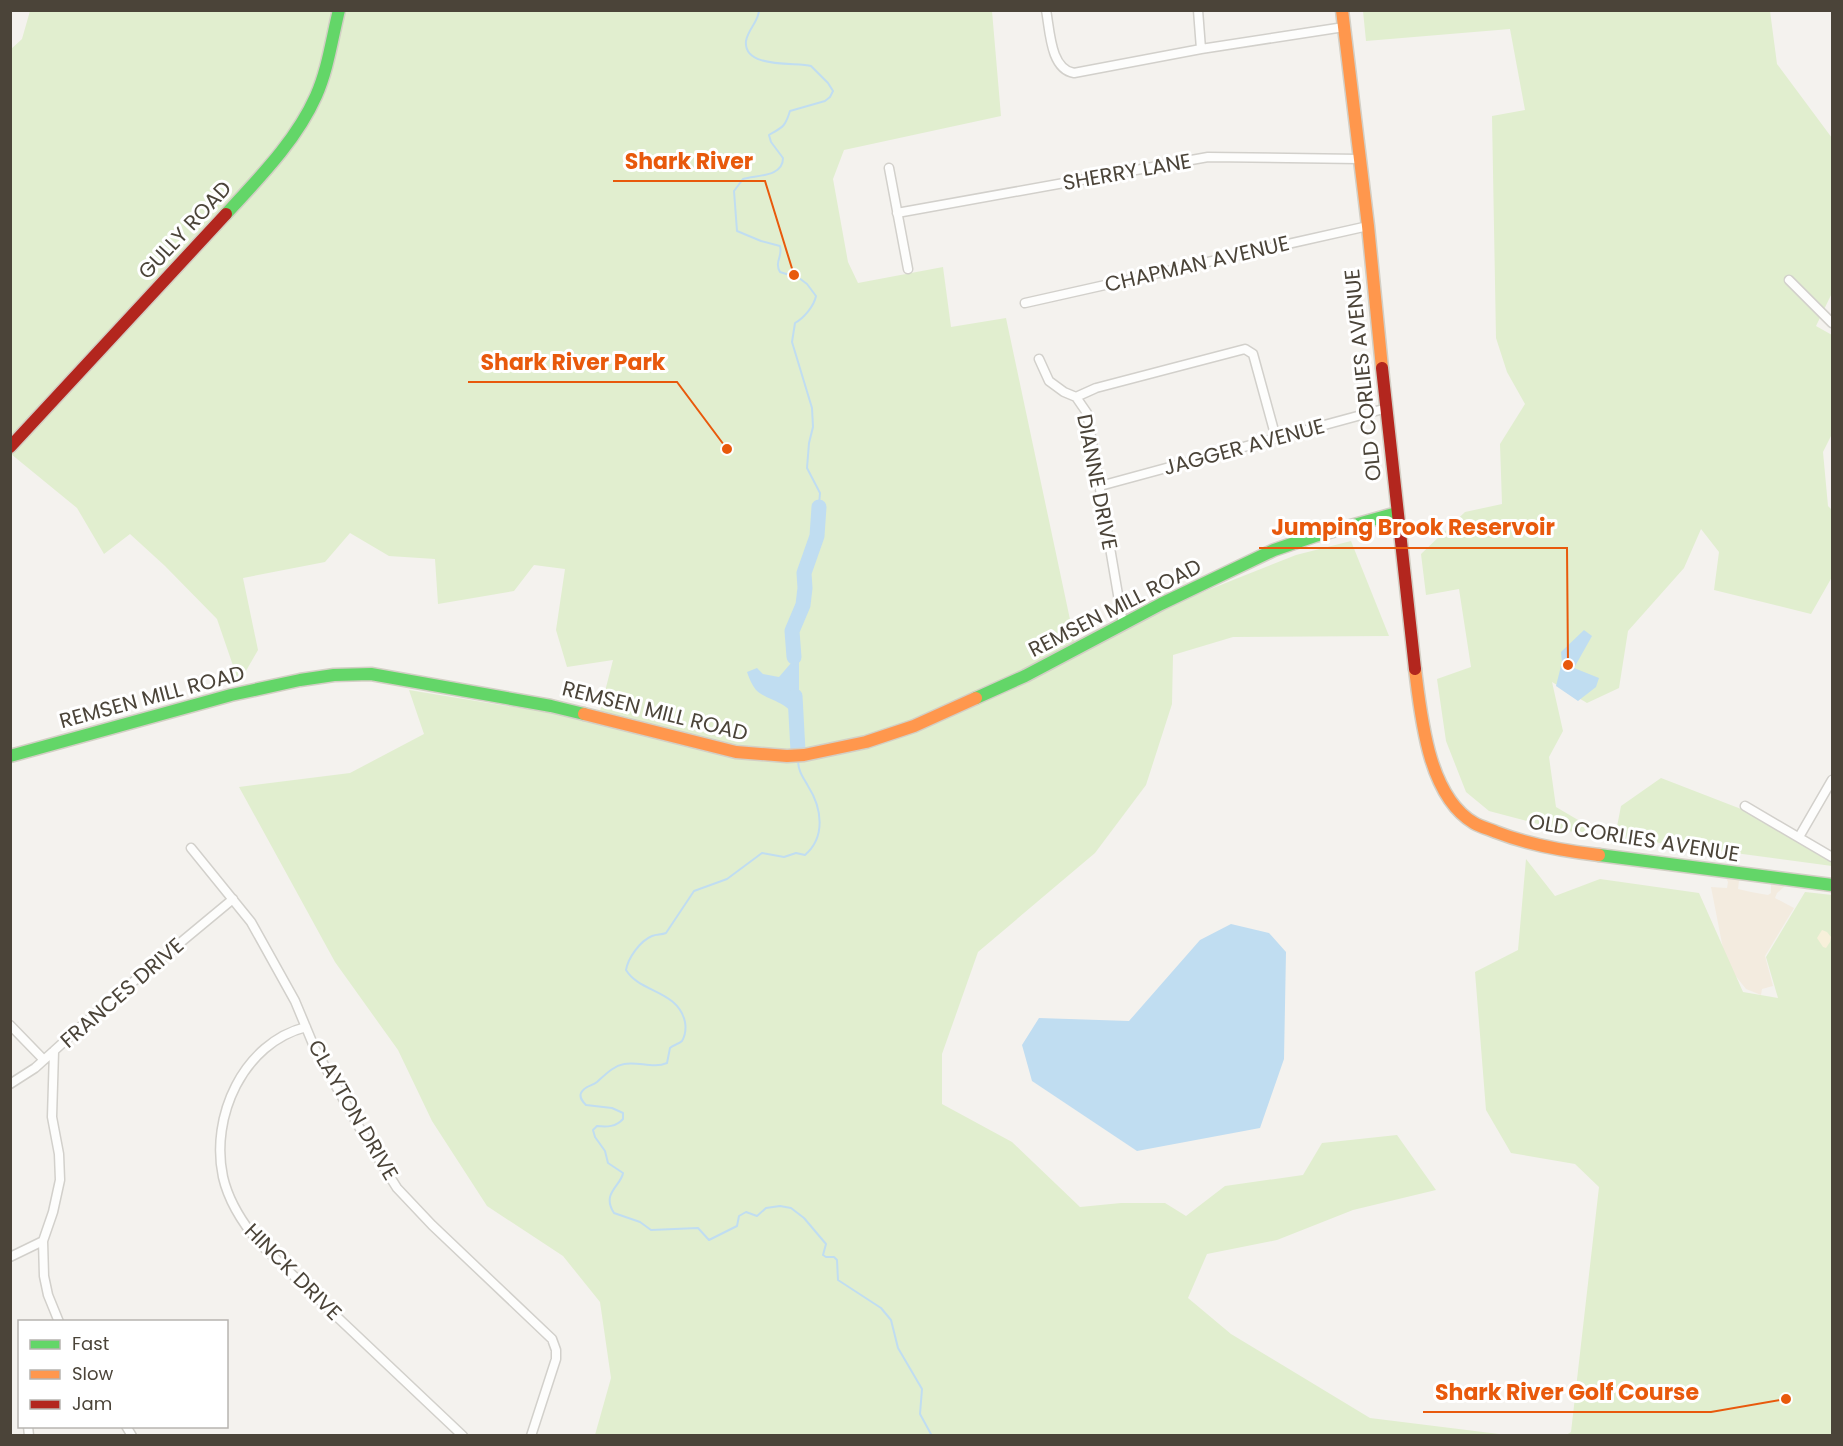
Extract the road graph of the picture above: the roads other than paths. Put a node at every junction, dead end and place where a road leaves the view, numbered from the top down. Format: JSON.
{"nodes":[{"id":1,"x":339,"y":10,"type":"edge"},
{"id":2,"x":1046,"y":10,"type":"edge"},
{"id":3,"x":1198,"y":10,"type":"edge"},
{"id":4,"x":1342,"y":10,"type":"edge"},
{"id":5,"x":1344,"y":27,"type":"junction"},
{"id":6,"x":1201,"y":49,"type":"junction"},
{"id":7,"x":1359,"y":159,"type":"junction"},
{"id":8,"x":888,"y":168,"type":"dead end"},
{"id":9,"x":897,"y":213,"type":"junction"},
{"id":10,"x":1368,"y":226,"type":"junction"},
{"id":11,"x":908,"y":269,"type":"dead end"},
{"id":12,"x":1789,"y":280,"type":"dead end"},
{"id":13,"x":1025,"y":303,"type":"dead end"},
{"id":14,"x":1833,"y":323,"type":"edge"},
{"id":15,"x":1039,"y":359,"type":"dead end"},
{"id":16,"x":1076,"y":397,"type":"junction"},
{"id":17,"x":1387,"y":408,"type":"junction"},
{"id":18,"x":1276,"y":438,"type":"junction"},
{"id":19,"x":10,"y":447,"type":"edge"},
{"id":20,"x":1100,"y":486,"type":"junction"},
{"id":21,"x":1397,"y":513,"type":"junction"},
{"id":22,"x":1123,"y":624,"type":"junction"},
{"id":23,"x":10,"y":756,"type":"edge"},
{"id":24,"x":1833,"y":780,"type":"edge"},
{"id":25,"x":1745,"y":806,"type":"dead end"},
{"id":26,"x":1799,"y":837,"type":"junction"},
{"id":27,"x":191,"y":848,"type":"dead end"},
{"id":28,"x":1833,"y":857,"type":"edge"},
{"id":29,"x":1833,"y":885,"type":"edge"},
{"id":30,"x":233,"y":899,"type":"junction"},
{"id":31,"x":10,"y":1025,"type":"edge"},
{"id":32,"x":306,"y":1027,"type":"junction"},
{"id":33,"x":54,"y":1051,"type":"junction"},
{"id":34,"x":44,"y":1060,"type":"junction"},
{"id":35,"x":10,"y":1084,"type":"edge"},
{"id":36,"x":43,"y":1241,"type":"junction"},
{"id":37,"x":10,"y":1257,"type":"edge"},
{"id":38,"x":58,"y":1320,"type":"edge"},
{"id":39,"x":463,"y":1436,"type":"edge"},
{"id":40,"x":531,"y":1436,"type":"edge"}],
"edges":[{"from":1,"to":19,"type":"street","name":"GULLY ROAD"},
{"from":2,"to":6,"type":"street"},
{"from":3,"to":6,"type":"street"},
{"from":4,"to":5,"type":"street","name":"OLD CORLIES AVENUE"},
{"from":5,"to":6,"type":"street"},
{"from":5,"to":7,"type":"street","name":"OLD CORLIES AVENUE"},
{"from":7,"to":9,"type":"street","name":"SHERRY LANE"},
{"from":7,"to":10,"type":"street","name":"OLD CORLIES AVENUE"},
{"from":8,"to":9,"type":"street"},
{"from":9,"to":11,"type":"street"},
{"from":10,"to":13,"type":"street","name":"CHAPMAN AVENUE"},
{"from":10,"to":17,"type":"street","name":"OLD CORLIES AVENUE"},
{"from":12,"to":14,"type":"street"},
{"from":15,"to":16,"type":"street","name":"DIANNE DRIVE"},
{"from":16,"to":18,"type":"street"},
{"from":16,"to":20,"type":"street","name":"DIANNE DRIVE"},
{"from":17,"to":18,"type":"street","name":"JAGGER AVENUE"},
{"from":17,"to":21,"type":"street","name":"OLD CORLIES AVENUE"},
{"from":18,"to":20,"type":"street","name":"JAGGER AVENUE"},
{"from":20,"to":22,"type":"street","name":"DIANNE DRIVE"},
{"from":21,"to":22,"type":"street","name":"REMSEN MILL ROAD"},
{"from":21,"to":29,"type":"street","name":"OLD CORLIES AVENUE"},
{"from":22,"to":23,"type":"street","name":"REMSEN MILL ROAD"},
{"from":24,"to":26,"type":"street"},
{"from":25,"to":26,"type":"street"},
{"from":26,"to":28,"type":"street"},
{"from":27,"to":30,"type":"street","name":"CLAYTON DRIVE"},
{"from":30,"to":32,"type":"street","name":"CLAYTON DRIVE"},
{"from":30,"to":33,"type":"street","name":"FRANCES DRIVE"},
{"from":31,"to":34,"type":"street"},
{"from":32,"to":39,"type":"street","name":"HINCK DRIVE"},
{"from":32,"to":40,"type":"street","name":"CLAYTON DRIVE"},
{"from":33,"to":34,"type":"street","name":"FRANCES DRIVE"},
{"from":33,"to":36,"type":"street"},
{"from":34,"to":35,"type":"street","name":"FRANCES DRIVE"},
{"from":36,"to":37,"type":"street"},
{"from":36,"to":38,"type":"street"}]}
